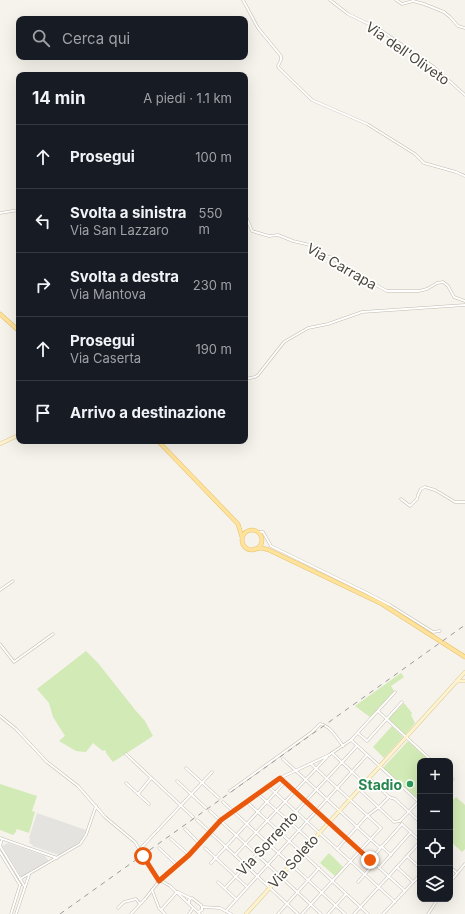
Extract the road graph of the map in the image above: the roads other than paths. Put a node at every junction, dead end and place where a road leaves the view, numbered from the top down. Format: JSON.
{"nodes":[{"id":1,"x":243,"y":0,"type":"edge"},
{"id":2,"x":330,"y":0,"type":"edge"},
{"id":3,"x":396,"y":0,"type":"edge"},
{"id":4,"x":465,"y":28,"type":"edge"},
{"id":5,"x":465,"y":95,"type":"edge"},
{"id":6,"x":465,"y":176,"type":"edge"},
{"id":7,"x":16,"y":210,"type":"edge"},
{"id":8,"x":0,"y":213,"type":"edge"},
{"id":9,"x":248,"y":221,"type":"edge"},
{"id":10,"x":465,"y":301,"type":"edge"},
{"id":11,"x":465,"y":305,"type":"edge"},
{"id":12,"x":0,"y":314,"type":"edge"},
{"id":13,"x":16,"y":328,"type":"edge"},
{"id":14,"x":248,"y":378,"type":"edge"},
{"id":15,"x":16,"y":436,"type":"edge"},
{"id":16,"x":0,"y":444,"type":"edge"},
{"id":17,"x":161,"y":444,"type":"edge"},
{"id":18,"x":401,"y":499,"type":"dead end"},
{"id":19,"x":465,"y":502,"type":"edge"},
{"id":20,"x":238,"y":524,"type":"junction"},
{"id":21,"x":251,"y":530,"type":"junction"},
{"id":22,"x":259,"y":532,"type":"junction"},
{"id":23,"x":242,"y":537,"type":"junction"},
{"id":24,"x":262,"y":540,"type":"junction"},
{"id":25,"x":254,"y":550,"type":"junction"},
{"id":26,"x":269,"y":550,"type":"junction"},
{"id":27,"x":13,"y":581,"type":"dead end"},
{"id":28,"x":0,"y":590,"type":"edge"},
{"id":29,"x":366,"y":594,"type":"junction"},
{"id":30,"x":440,"y":631,"type":"dead end"},
{"id":31,"x":53,"y":634,"type":"dead end"},
{"id":32,"x":0,"y":644,"type":"edge"},
{"id":33,"x":465,"y":657,"type":"edge"},
{"id":34,"x":465,"y":672,"type":"edge"},
{"id":35,"x":464,"y":678,"type":"edge"},
{"id":36,"x":395,"y":692,"type":"dead end"},
{"id":37,"x":402,"y":702,"type":"dead end"},
{"id":38,"x":378,"y":711,"type":"junction"},
{"id":39,"x":0,"y":716,"type":"edge"},
{"id":40,"x":386,"y":719,"type":"junction"},
{"id":41,"x":358,"y":733,"type":"junction"},
{"id":42,"x":406,"y":738,"type":"junction"},
{"id":43,"x":352,"y":740,"type":"junction"},
{"id":44,"x":343,"y":746,"type":"junction"},
{"id":45,"x":357,"y":746,"type":"junction"},
{"id":46,"x":332,"y":753,"type":"junction"},
{"id":47,"x":126,"y":754,"type":"dead end"},
{"id":48,"x":329,"y":755,"type":"junction"},
{"id":49,"x":367,"y":755,"type":"junction"},
{"id":50,"x":429,"y":758,"type":"edge"},
{"id":51,"x":283,"y":759,"type":"dead end"},
{"id":52,"x":342,"y":762,"type":"junction"},
{"id":53,"x":311,"y":764,"type":"junction"},
{"id":54,"x":380,"y":766,"type":"junction"},
{"id":55,"x":186,"y":768,"type":"dead end"},
{"id":56,"x":316,"y":768,"type":"junction"},
{"id":57,"x":295,"y":770,"type":"junction"},
{"id":58,"x":212,"y":772,"type":"dead end"},
{"id":59,"x":352,"y":772,"type":"junction"},
{"id":60,"x":152,"y":778,"type":"junction"},
{"id":61,"x":280,"y":778,"type":"junction"},
{"id":62,"x":327,"y":778,"type":"junction"},
{"id":63,"x":369,"y":778,"type":"junction"},
{"id":64,"x":305,"y":780,"type":"junction"},
{"id":65,"x":177,"y":781,"type":"dead end"},
{"id":66,"x":285,"y":782,"type":"junction"},
{"id":67,"x":126,"y":783,"type":"dead end"},
{"id":68,"x":202,"y":783,"type":"junction"},
{"id":69,"x":364,"y":783,"type":"junction"},
{"id":70,"x":268,"y":786,"type":"junction"},
{"id":71,"x":337,"y":788,"type":"junction"},
{"id":72,"x":359,"y":789,"type":"junction"},
{"id":73,"x":316,"y":790,"type":"junction"},
{"id":74,"x":230,"y":791,"type":"dead end"},
{"id":75,"x":295,"y":791,"type":"junction"},
{"id":76,"x":276,"y":793,"type":"junction"},
{"id":77,"x":138,"y":794,"type":"junction"},
{"id":78,"x":191,"y":794,"type":"junction"},
{"id":79,"x":258,"y":794,"type":"junction"},
{"id":80,"x":389,"y":797,"type":"junction"},
{"id":81,"x":219,"y":798,"type":"dead end"},
{"id":82,"x":327,"y":799,"type":"junction"},
{"id":83,"x":349,"y":799,"type":"junction"},
{"id":84,"x":417,"y":800,"type":"edge"},
{"id":85,"x":285,"y":801,"type":"junction"},
{"id":86,"x":306,"y":801,"type":"junction"},
{"id":87,"x":223,"y":802,"type":"dead end"},
{"id":88,"x":247,"y":802,"type":"junction"},
{"id":89,"x":267,"y":802,"type":"junction"},
{"id":90,"x":149,"y":804,"type":"dead end"},
{"id":91,"x":417,"y":804,"type":"edge"},
{"id":92,"x":96,"y":806,"type":"junction"},
{"id":93,"x":181,"y":806,"type":"junction"},
{"id":94,"x":379,"y":807,"type":"junction"},
{"id":95,"x":206,"y":808,"type":"dead end"},
{"id":96,"x":276,"y":810,"type":"junction"},
{"id":97,"x":316,"y":810,"type":"junction"},
{"id":98,"x":339,"y":810,"type":"junction"},
{"id":99,"x":210,"y":811,"type":"dead end"},
{"id":100,"x":233,"y":811,"type":"junction"},
{"id":101,"x":296,"y":811,"type":"junction"},
{"id":102,"x":257,"y":812,"type":"junction"},
{"id":103,"x":409,"y":812,"type":"junction"},
{"id":104,"x":367,"y":816,"type":"junction"},
{"id":105,"x":193,"y":817,"type":"dead end"},
{"id":106,"x":417,"y":819,"type":"edge"},
{"id":107,"x":197,"y":820,"type":"dead end"},
{"id":108,"x":221,"y":820,"type":"junction"},
{"id":109,"x":288,"y":820,"type":"junction"},
{"id":110,"x":267,"y":821,"type":"junction"},
{"id":111,"x":306,"y":821,"type":"junction"},
{"id":112,"x":329,"y":822,"type":"junction"},
{"id":113,"x":401,"y":823,"type":"junction"},
{"id":114,"x":246,"y":824,"type":"junction"},
{"id":115,"x":357,"y":827,"type":"junction"},
{"id":116,"x":185,"y":829,"type":"dead end"},
{"id":117,"x":299,"y":830,"type":"junction"},
{"id":118,"x":278,"y":831,"type":"junction"},
{"id":119,"x":210,"y":832,"type":"junction"},
{"id":120,"x":319,"y":832,"type":"junction"},
{"id":121,"x":411,"y":832,"type":"junction"},
{"id":122,"x":256,"y":833,"type":"junction"},
{"id":123,"x":236,"y":835,"type":"junction"},
{"id":124,"x":347,"y":838,"type":"junction"},
{"id":125,"x":417,"y":838,"type":"edge"},
{"id":126,"x":1,"y":839,"type":"edge"},
{"id":127,"x":171,"y":839,"type":"dead end"},
{"id":128,"x":371,"y":840,"type":"junction"},
{"id":129,"x":289,"y":841,"type":"junction"},
{"id":130,"x":311,"y":841,"type":"junction"},
{"id":131,"x":267,"y":843,"type":"junction"},
{"id":132,"x":200,"y":844,"type":"junction"},
{"id":133,"x":246,"y":844,"type":"junction"},
{"id":134,"x":417,"y":844,"type":"edge"},
{"id":135,"x":0,"y":846,"type":"edge"},
{"id":136,"x":137,"y":846,"type":"junction"},
{"id":137,"x":226,"y":846,"type":"junction"},
{"id":138,"x":142,"y":847,"type":"junction"},
{"id":139,"x":381,"y":847,"type":"junction"},
{"id":140,"x":159,"y":848,"type":"dead end"},
{"id":141,"x":205,"y":848,"type":"dead end"},
{"id":142,"x":337,"y":849,"type":"junction"},
{"id":143,"x":360,"y":850,"type":"junction"},
{"id":144,"x":0,"y":852,"type":"edge"},
{"id":145,"x":301,"y":852,"type":"junction"},
{"id":146,"x":278,"y":853,"type":"junction"},
{"id":147,"x":142,"y":854,"type":"junction"},
{"id":148,"x":256,"y":854,"type":"junction"},
{"id":149,"x":189,"y":855,"type":"junction"},
{"id":150,"x":235,"y":855,"type":"junction"},
{"id":151,"x":391,"y":855,"type":"junction"},
{"id":152,"x":407,"y":856,"type":"junction"},
{"id":153,"x":57,"y":858,"type":"junction"},
{"id":154,"x":216,"y":858,"type":"junction"},
{"id":155,"x":370,"y":860,"type":"junction"},
{"id":156,"x":350,"y":861,"type":"junction"},
{"id":157,"x":212,"y":863,"type":"dead end"},
{"id":158,"x":268,"y":864,"type":"junction"},
{"id":159,"x":290,"y":864,"type":"junction"},
{"id":160,"x":374,"y":864,"type":"junction"},
{"id":161,"x":465,"y":864,"type":"edge"},
{"id":162,"x":177,"y":865,"type":"junction"},
{"id":163,"x":246,"y":865,"type":"junction"},
{"id":164,"x":418,"y":866,"type":"edge"},
{"id":165,"x":397,"y":867,"type":"junction"},
{"id":166,"x":319,"y":868,"type":"junction"},
{"id":167,"x":379,"y":868,"type":"junction"},
{"id":168,"x":453,"y":870,"type":"edge"},
{"id":169,"x":457,"y":873,"type":"junction"},
{"id":170,"x":29,"y":874,"type":"junction"},
{"id":171,"x":364,"y":875,"type":"junction"},
{"id":172,"x":257,"y":876,"type":"junction"},
{"id":173,"x":280,"y":876,"type":"junction"},
{"id":174,"x":388,"y":876,"type":"junction"},
{"id":175,"x":235,"y":877,"type":"junction"},
{"id":176,"x":417,"y":878,"type":"edge"},
{"id":177,"x":453,"y":878,"type":"edge"},
{"id":178,"x":20,"y":879,"type":"junction"},
{"id":179,"x":159,"y":880,"type":"junction"},
{"id":180,"x":308,"y":880,"type":"junction"},
{"id":181,"x":332,"y":881,"type":"junction"},
{"id":182,"x":218,"y":882,"type":"dead end"},
{"id":183,"x":358,"y":882,"type":"dead end"},
{"id":184,"x":413,"y":882,"type":"junction"},
{"id":185,"x":20,"y":885,"type":"junction"},
{"id":186,"x":25,"y":887,"type":"junction"},
{"id":187,"x":247,"y":887,"type":"junction"},
{"id":188,"x":270,"y":887,"type":"junction"},
{"id":189,"x":225,"y":888,"type":"junction"},
{"id":190,"x":378,"y":888,"type":"junction"},
{"id":191,"x":152,"y":890,"type":"junction"},
{"id":192,"x":405,"y":891,"type":"junction"},
{"id":193,"x":177,"y":892,"type":"junction"},
{"id":194,"x":298,"y":892,"type":"junction"},
{"id":195,"x":322,"y":893,"type":"junction"},
{"id":196,"x":346,"y":894,"type":"junction"},
{"id":197,"x":190,"y":898,"type":"junction"},
{"id":198,"x":236,"y":899,"type":"junction"},
{"id":199,"x":395,"y":902,"type":"junction"},
{"id":200,"x":436,"y":902,"type":"edge"},
{"id":201,"x":189,"y":903,"type":"junction"},
{"id":202,"x":140,"y":904,"type":"junction"},
{"id":203,"x":287,"y":904,"type":"junction"},
{"id":204,"x":311,"y":904,"type":"junction"},
{"id":205,"x":336,"y":906,"type":"junction"},
{"id":206,"x":202,"y":907,"type":"junction"},
{"id":207,"x":360,"y":907,"type":"junction"},
{"id":208,"x":118,"y":908,"type":"dead end"},
{"id":209,"x":193,"y":908,"type":"junction"},
{"id":210,"x":161,"y":910,"type":"junction"},
{"id":211,"x":226,"y":911,"type":"junction"},
{"id":212,"x":199,"y":913,"type":"edge"},
{"id":213,"x":11,"y":914,"type":"edge"},
{"id":214,"x":16,"y":914,"type":"edge"},
{"id":215,"x":131,"y":914,"type":"edge"},
{"id":216,"x":165,"y":914,"type":"edge"},
{"id":217,"x":190,"y":914,"type":"edge"},
{"id":218,"x":232,"y":914,"type":"edge"},
{"id":219,"x":246,"y":914,"type":"edge"},
{"id":220,"x":278,"y":914,"type":"edge"},
{"id":221,"x":298,"y":914,"type":"edge"},
{"id":222,"x":302,"y":914,"type":"edge"},
{"id":223,"x":321,"y":914,"type":"edge"},
{"id":224,"x":328,"y":914,"type":"edge"},
{"id":225,"x":345,"y":914,"type":"edge"},
{"id":226,"x":354,"y":914,"type":"edge"},
{"id":227,"x":368,"y":914,"type":"edge"},
{"id":228,"x":384,"y":914,"type":"edge"},
{"id":229,"x":428,"y":914,"type":"edge"}],
"edges":[{"from":1,"to":6,"type":"street"},
{"from":2,"to":5,"type":"street","name":"Via dell'Oliveto"},
{"from":3,"to":4,"type":"street"},
{"from":7,"to":8,"type":"street"},
{"from":9,"to":10,"type":"street","name":"Via Carrapa"},
{"from":11,"to":14,"type":"street"},
{"from":12,"to":13,"type":"main road"},
{"from":15,"to":16,"type":"street"},
{"from":17,"to":20,"type":"main road"},
{"from":18,"to":19,"type":"street"},
{"from":20,"to":21,"type":"main road"},
{"from":20,"to":23,"type":"main road"},
{"from":21,"to":22,"type":"main road"},
{"from":21,"to":23,"type":"main road"},
{"from":22,"to":24,"type":"main road"},
{"from":22,"to":29,"type":"street"},
{"from":23,"to":25,"type":"main road"},
{"from":24,"to":25,"type":"main road"},
{"from":24,"to":26,"type":"main road"},
{"from":25,"to":26,"type":"main road"},
{"from":26,"to":29,"type":"main road"},
{"from":27,"to":28,"type":"street"},
{"from":29,"to":30,"type":"street"},
{"from":29,"to":33,"type":"main road"},
{"from":31,"to":32,"type":"street"},
{"from":34,"to":35,"type":"street","name":"Via Soleto"},
{"from":35,"to":42,"type":"street","name":"Via Soleto"},
{"from":36,"to":38,"type":"street"},
{"from":37,"to":40,"type":"street"},
{"from":38,"to":40,"type":"street"},
{"from":38,"to":41,"type":"street"},
{"from":39,"to":92,"type":"street"},
{"from":40,"to":41,"type":"street"},
{"from":40,"to":42,"type":"street"},
{"from":41,"to":43,"type":"street"},
{"from":42,"to":50,"type":"street"},
{"from":42,"to":54,"type":"street","name":"Via Soleto"},
{"from":43,"to":44,"type":"street"},
{"from":43,"to":45,"type":"street"},
{"from":44,"to":46,"type":"street"},
{"from":44,"to":74,"type":"street"},
{"from":45,"to":49,"type":"street"},
{"from":45,"to":52,"type":"street","name":"Via Sorrento"},
{"from":46,"to":48,"type":"street"},
{"from":46,"to":52,"type":"street"},
{"from":47,"to":60,"type":"street"},
{"from":48,"to":53,"type":"street"},
{"from":48,"to":56,"type":"street"},
{"from":49,"to":54,"type":"street"},
{"from":49,"to":59,"type":"street"},
{"from":51,"to":57,"type":"street"},
{"from":52,"to":59,"type":"street"},
{"from":52,"to":62,"type":"street","name":"Via Sorrento"},
{"from":53,"to":56,"type":"street"},
{"from":53,"to":57,"type":"street"},
{"from":54,"to":63,"type":"street","name":"Via Soleto"},
{"from":54,"to":84,"type":"street"},
{"from":55,"to":68,"type":"street"},
{"from":56,"to":62,"type":"street"},
{"from":56,"to":64,"type":"street"},
{"from":57,"to":61,"type":"street"},
{"from":57,"to":64,"type":"street"},
{"from":58,"to":68,"type":"street"},
{"from":59,"to":69,"type":"street"},
{"from":59,"to":71,"type":"street"},
{"from":60,"to":77,"type":"street"},
{"from":60,"to":93,"type":"street"},
{"from":61,"to":66,"type":"street"},
{"from":61,"to":70,"type":"street"},
{"from":62,"to":71,"type":"street"},
{"from":62,"to":73,"type":"street","name":"Via Sorrento"},
{"from":63,"to":69,"type":"street","name":"Via Soleto"},
{"from":63,"to":80,"type":"street"},
{"from":64,"to":73,"type":"street"},
{"from":64,"to":75,"type":"street"},
{"from":65,"to":78,"type":"street"},
{"from":66,"to":75,"type":"street"},
{"from":66,"to":76,"type":"street"},
{"from":67,"to":77,"type":"street"},
{"from":68,"to":78,"type":"street"},
{"from":68,"to":81,"type":"street"},
{"from":69,"to":72,"type":"street","name":"Via Soleto"},
{"from":70,"to":76,"type":"street"},
{"from":70,"to":79,"type":"street"},
{"from":71,"to":82,"type":"street"},
{"from":71,"to":83,"type":"street"},
{"from":72,"to":83,"type":"street","name":"Via Soleto"},
{"from":72,"to":94,"type":"street"},
{"from":73,"to":82,"type":"street"},
{"from":73,"to":86,"type":"street","name":"Via Sorrento"},
{"from":75,"to":85,"type":"street"},
{"from":75,"to":86,"type":"street"},
{"from":76,"to":85,"type":"street"},
{"from":76,"to":89,"type":"street"},
{"from":77,"to":90,"type":"street"},
{"from":78,"to":93,"type":"street"},
{"from":78,"to":95,"type":"street"},
{"from":79,"to":88,"type":"street"},
{"from":79,"to":89,"type":"street"},
{"from":80,"to":94,"type":"street"},
{"from":80,"to":103,"type":"street"},
{"from":82,"to":97,"type":"street"},
{"from":82,"to":98,"type":"street"},
{"from":83,"to":98,"type":"street","name":"Via Soleto"},
{"from":83,"to":104,"type":"street"},
{"from":85,"to":96,"type":"street"},
{"from":85,"to":101,"type":"street"},
{"from":86,"to":97,"type":"street"},
{"from":86,"to":101,"type":"street","name":"Via Sorrento"},
{"from":87,"to":100,"type":"street"},
{"from":88,"to":100,"type":"street"},
{"from":88,"to":102,"type":"street"},
{"from":89,"to":96,"type":"street"},
{"from":89,"to":102,"type":"street"},
{"from":91,"to":103,"type":"street"},
{"from":92,"to":136,"type":"street"},
{"from":92,"to":153,"type":"street"},
{"from":93,"to":105,"type":"street"},
{"from":93,"to":138,"type":"street"},
{"from":94,"to":104,"type":"street"},
{"from":94,"to":113,"type":"street"},
{"from":96,"to":109,"type":"street"},
{"from":96,"to":110,"type":"street"},
{"from":97,"to":111,"type":"street"},
{"from":97,"to":112,"type":"street"},
{"from":98,"to":112,"type":"street","name":"Via Soleto"},
{"from":98,"to":115,"type":"street"},
{"from":99,"to":108,"type":"street"},
{"from":100,"to":108,"type":"street"},
{"from":100,"to":114,"type":"street"},
{"from":101,"to":109,"type":"street","name":"Via Sorrento"},
{"from":101,"to":111,"type":"street"},
{"from":102,"to":110,"type":"street"},
{"from":102,"to":114,"type":"street"},
{"from":103,"to":106,"type":"street"},
{"from":103,"to":113,"type":"street"},
{"from":104,"to":115,"type":"street"},
{"from":104,"to":128,"type":"street"},
{"from":107,"to":119,"type":"street"},
{"from":108,"to":119,"type":"street"},
{"from":108,"to":123,"type":"street"},
{"from":109,"to":117,"type":"street"},
{"from":109,"to":118,"type":"street","name":"Via Sorrento"},
{"from":110,"to":118,"type":"street"},
{"from":110,"to":122,"type":"street"},
{"from":111,"to":117,"type":"street"},
{"from":111,"to":120,"type":"street"},
{"from":112,"to":120,"type":"street","name":"Via Soleto"},
{"from":112,"to":124,"type":"street"},
{"from":113,"to":121,"type":"street"},
{"from":113,"to":139,"type":"street"},
{"from":114,"to":122,"type":"street"},
{"from":114,"to":123,"type":"street"},
{"from":115,"to":124,"type":"street"},
{"from":115,"to":128,"type":"street"},
{"from":116,"to":132,"type":"street"},
{"from":117,"to":129,"type":"street"},
{"from":117,"to":130,"type":"street"},
{"from":118,"to":129,"type":"street"},
{"from":118,"to":131,"type":"street","name":"Via Sorrento"},
{"from":119,"to":132,"type":"street"},
{"from":119,"to":137,"type":"street"},
{"from":120,"to":130,"type":"street","name":"Via Soleto"},
{"from":120,"to":142,"type":"street"},
{"from":121,"to":125,"type":"street"},
{"from":121,"to":151,"type":"street"},
{"from":122,"to":131,"type":"street"},
{"from":122,"to":133,"type":"street"},
{"from":123,"to":133,"type":"street"},
{"from":123,"to":137,"type":"street"},
{"from":124,"to":142,"type":"street"},
{"from":124,"to":143,"type":"street"},
{"from":126,"to":135,"type":"street"},
{"from":126,"to":153,"type":"street"},
{"from":127,"to":149,"type":"street"},
{"from":128,"to":139,"type":"street"},
{"from":128,"to":143,"type":"street"},
{"from":129,"to":145,"type":"street"},
{"from":129,"to":146,"type":"street"},
{"from":130,"to":145,"type":"street","name":"Via Soleto"},
{"from":131,"to":146,"type":"street"},
{"from":131,"to":148,"type":"street","name":"Via Sorrento"},
{"from":132,"to":149,"type":"street"},
{"from":133,"to":148,"type":"street"},
{"from":133,"to":150,"type":"street"},
{"from":134,"to":152,"type":"street"},
{"from":135,"to":178,"type":"street"},
{"from":136,"to":138,"type":"street"},
{"from":136,"to":147,"type":"street"},
{"from":137,"to":150,"type":"street"},
{"from":137,"to":154,"type":"street"},
{"from":138,"to":147,"type":"street"},
{"from":139,"to":151,"type":"street"},
{"from":139,"to":155,"type":"street"},
{"from":140,"to":162,"type":"street"},
{"from":141,"to":154,"type":"street"},
{"from":142,"to":156,"type":"street"},
{"from":143,"to":155,"type":"street"},
{"from":143,"to":156,"type":"street"},
{"from":144,"to":185,"type":"street"},
{"from":145,"to":159,"type":"street","name":"Via Soleto"},
{"from":145,"to":166,"type":"street"},
{"from":146,"to":158,"type":"street"},
{"from":146,"to":159,"type":"street"},
{"from":147,"to":179,"type":"street"},
{"from":148,"to":158,"type":"street"},
{"from":148,"to":163,"type":"street","name":"Via Sorrento"},
{"from":149,"to":162,"type":"street"},
{"from":150,"to":163,"type":"street"},
{"from":151,"to":167,"type":"street"},
{"from":152,"to":164,"type":"street"},
{"from":152,"to":165,"type":"street"},
{"from":153,"to":170,"type":"street"},
{"from":154,"to":157,"type":"street"},
{"from":154,"to":175,"type":"street"},
{"from":155,"to":160,"type":"street"},
{"from":156,"to":171,"type":"street"},
{"from":156,"to":181,"type":"street"},
{"from":158,"to":172,"type":"street"},
{"from":158,"to":173,"type":"street"},
{"from":159,"to":173,"type":"street","name":"Via Soleto"},
{"from":159,"to":180,"type":"street"},
{"from":160,"to":167,"type":"street"},
{"from":160,"to":171,"type":"street"},
{"from":161,"to":169,"type":"street"},
{"from":162,"to":179,"type":"street"},
{"from":163,"to":172,"type":"street"},
{"from":163,"to":175,"type":"street","name":"Via Sorrento"},
{"from":165,"to":174,"type":"street"},
{"from":165,"to":184,"type":"street"},
{"from":166,"to":180,"type":"street"},
{"from":166,"to":181,"type":"street"},
{"from":167,"to":174,"type":"street"},
{"from":168,"to":169,"type":"street"},
{"from":169,"to":177,"type":"street"},
{"from":170,"to":178,"type":"street"},
{"from":170,"to":186,"type":"street"},
{"from":171,"to":183,"type":"street"},
{"from":171,"to":190,"type":"street"},
{"from":172,"to":187,"type":"street"},
{"from":172,"to":188,"type":"street"},
{"from":173,"to":188,"type":"street","name":"Via Soleto"},
{"from":173,"to":194,"type":"street"},
{"from":174,"to":190,"type":"street"},
{"from":174,"to":192,"type":"street"},
{"from":175,"to":187,"type":"street"},
{"from":175,"to":189,"type":"street","name":"Via Sorrento"},
{"from":176,"to":184,"type":"street"},
{"from":178,"to":186,"type":"street"},
{"from":179,"to":191,"type":"street"},
{"from":179,"to":193,"type":"street"},
{"from":180,"to":194,"type":"street"},
{"from":180,"to":195,"type":"street"},
{"from":181,"to":195,"type":"street"},
{"from":181,"to":196,"type":"street"},
{"from":182,"to":189,"type":"street"},
{"from":184,"to":192,"type":"street"},
{"from":185,"to":186,"type":"street"},
{"from":185,"to":213,"type":"street"},
{"from":186,"to":214,"type":"street"},
{"from":187,"to":198,"type":"street"},
{"from":188,"to":203,"type":"street"},
{"from":188,"to":219,"type":"street","name":"Via Soleto"},
{"from":189,"to":198,"type":"street"},
{"from":190,"to":199,"type":"street"},
{"from":190,"to":207,"type":"street"},
{"from":191,"to":202,"type":"street"},
{"from":191,"to":210,"type":"street"},
{"from":192,"to":199,"type":"street"},
{"from":193,"to":197,"type":"street"},
{"from":193,"to":201,"type":"street"},
{"from":193,"to":210,"type":"street"},
{"from":194,"to":203,"type":"street"},
{"from":194,"to":204,"type":"street"},
{"from":195,"to":204,"type":"street"},
{"from":195,"to":205,"type":"street"},
{"from":196,"to":205,"type":"street"},
{"from":196,"to":207,"type":"street"},
{"from":197,"to":201,"type":"street"},
{"from":197,"to":206,"type":"street"},
{"from":198,"to":211,"type":"street"},
{"from":199,"to":228,"type":"street"},
{"from":200,"to":229,"type":"street"},
{"from":201,"to":209,"type":"street"},
{"from":202,"to":208,"type":"street"},
{"from":202,"to":215,"type":"street"},
{"from":203,"to":220,"type":"street"},
{"from":203,"to":221,"type":"street"},
{"from":204,"to":222,"type":"street"},
{"from":204,"to":223,"type":"street"},
{"from":205,"to":224,"type":"street"},
{"from":205,"to":225,"type":"street"},
{"from":206,"to":211,"type":"street"},
{"from":206,"to":212,"type":"street"},
{"from":207,"to":226,"type":"street"},
{"from":207,"to":227,"type":"street"},
{"from":209,"to":212,"type":"street"},
{"from":209,"to":217,"type":"street"},
{"from":210,"to":216,"type":"street"},
{"from":211,"to":218,"type":"street"}]}
